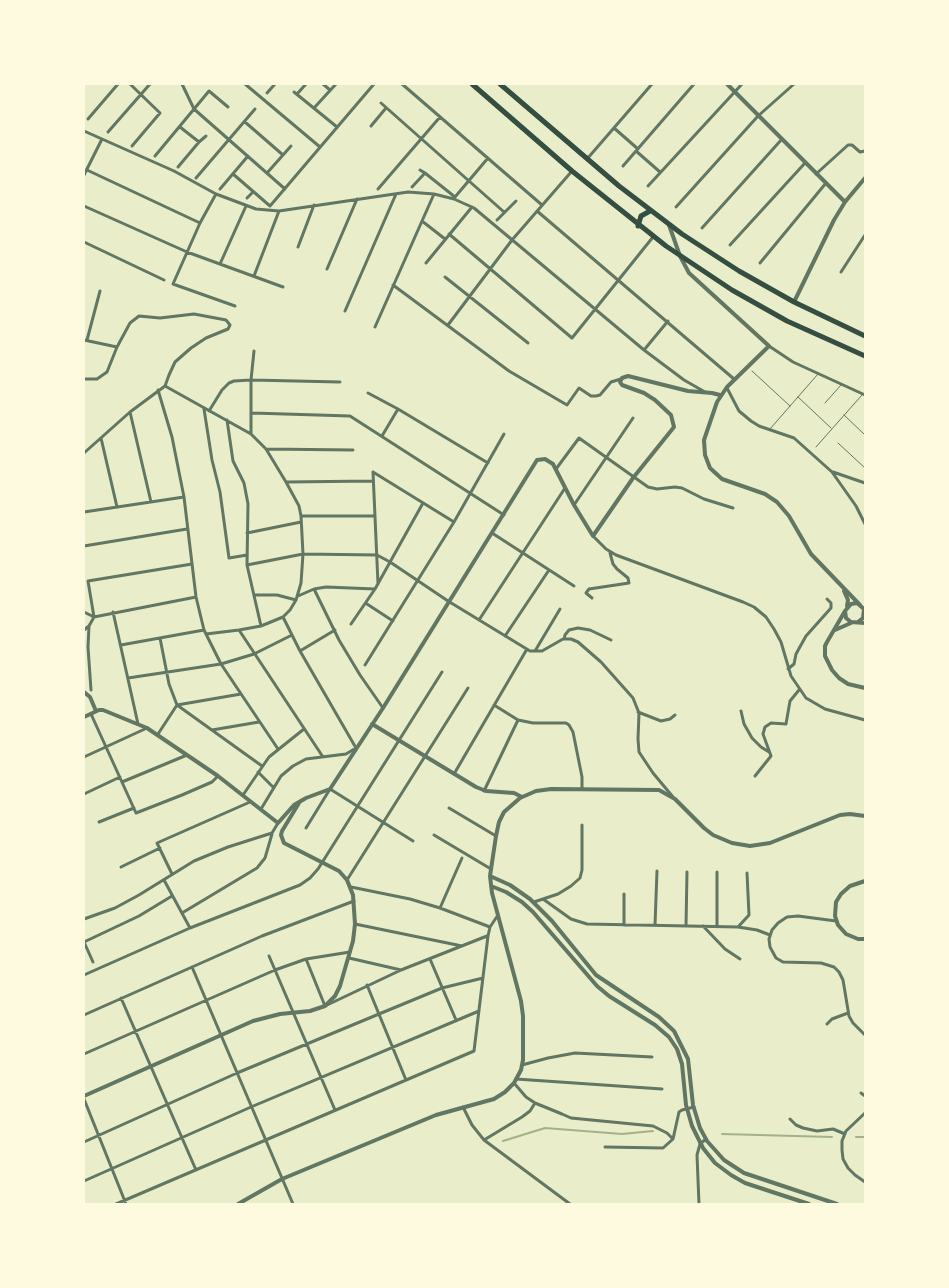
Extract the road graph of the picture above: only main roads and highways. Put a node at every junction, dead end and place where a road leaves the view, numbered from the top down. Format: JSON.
{"nodes":[{"id":1,"x":472,"y":84,"type":"edge"},
{"id":2,"x":500,"y":84,"type":"edge"},
{"id":3,"x":650,"y":211,"type":"junction"},
{"id":4,"x":638,"y":226,"type":"junction"},
{"id":5,"x":865,"y":336,"type":"edge"},
{"id":6,"x":865,"y":356,"type":"edge"}],
"edges":[{"from":1,"to":4,"type":"main road"},
{"from":2,"to":3,"type":"main road"},
{"from":3,"to":4,"type":"main road"},
{"from":3,"to":5,"type":"main road"},
{"from":4,"to":6,"type":"main road"}]}
